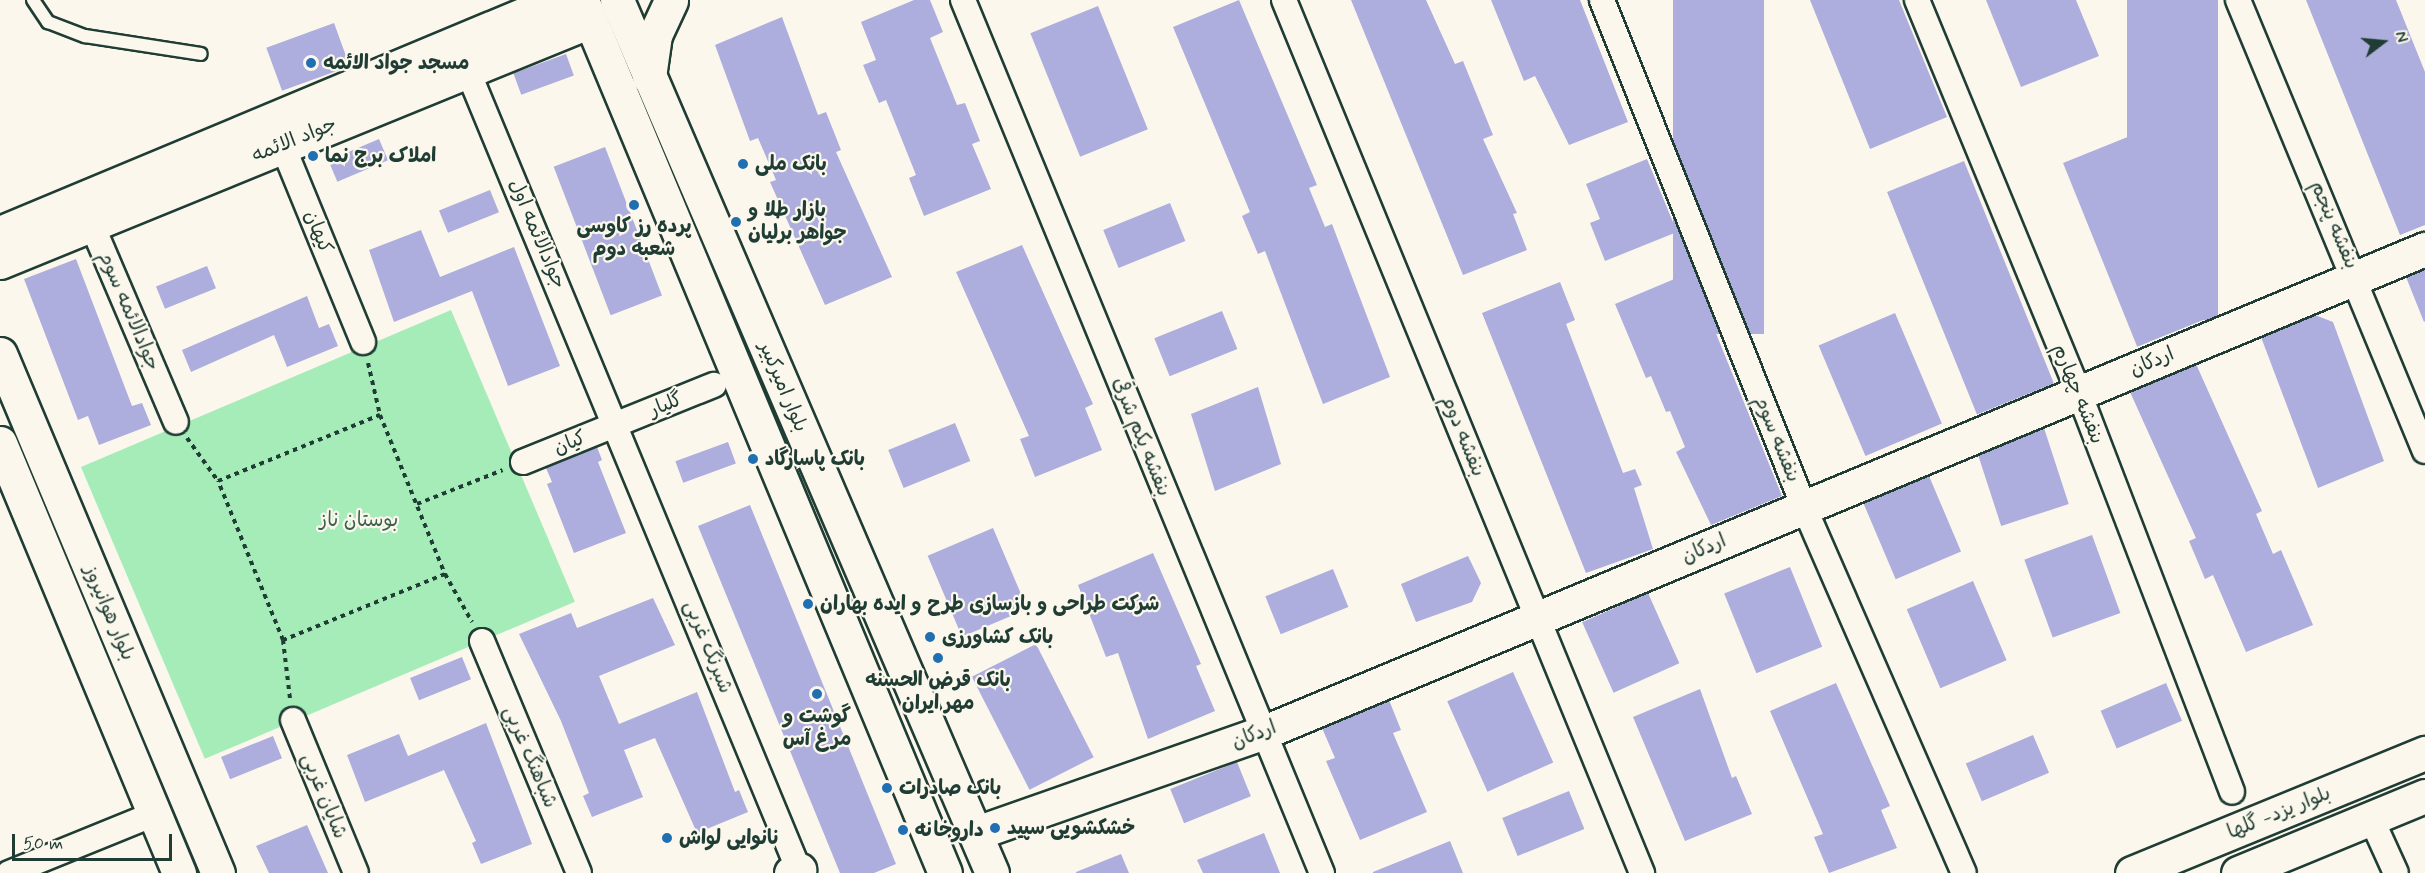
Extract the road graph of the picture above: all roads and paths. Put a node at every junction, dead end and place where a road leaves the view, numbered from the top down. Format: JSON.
{"nodes":[{"id":1,"x":33,"y":0,"type":"edge"},
{"id":2,"x":558,"y":0,"type":"edge"},
{"id":3,"x":617,"y":0,"type":"edge"},
{"id":4,"x":671,"y":0,"type":"edge"},
{"id":5,"x":963,"y":0,"type":"edge"},
{"id":6,"x":1284,"y":0,"type":"edge"},
{"id":7,"x":1602,"y":0,"type":"edge"},
{"id":8,"x":1917,"y":0,"type":"edge"},
{"id":9,"x":2238,"y":0,"type":"edge"},
{"id":10,"x":586,"y":11,"type":"edge"},
{"id":11,"x":201,"y":54,"type":"dead end"},
{"id":12,"x":462,"y":57,"type":"junction"},
{"id":13,"x":649,"y":77,"type":"junction"},
{"id":14,"x":277,"y":133,"type":"junction"},
{"id":15,"x":86,"y":212,"type":"junction"},
{"id":16,"x":0,"y":233,"type":"edge"},
{"id":17,"x":2425,"y":249,"type":"edge"},
{"id":18,"x":0,"y":262,"type":"edge"},
{"id":19,"x":2356,"y":278,"type":"junction"},
{"id":20,"x":363,"y":342,"type":"joint"},
{"id":21,"x":0,"y":354,"type":"edge"},
{"id":22,"x":714,"y":386,"type":"dead end"},
{"id":23,"x":2079,"y":393,"type":"junction"},
{"id":24,"x":381,"y":415,"type":"junction"},
{"id":25,"x":176,"y":422,"type":"joint"},
{"id":26,"x":617,"y":424,"type":"junction"},
{"id":27,"x":0,"y":444,"type":"edge"},
{"id":28,"x":2425,"y":451,"type":"edge"},
{"id":29,"x":523,"y":462,"type":"joint"},
{"id":30,"x":218,"y":481,"type":"junction"},
{"id":31,"x":417,"y":504,"type":"junction"},
{"id":32,"x":1804,"y":507,"type":"junction"},
{"id":33,"x":445,"y":574,"type":"junction"},
{"id":34,"x":1538,"y":618,"type":"junction"},
{"id":35,"x":283,"y":640,"type":"junction"},
{"id":36,"x":482,"y":641,"type":"joint"},
{"id":37,"x":293,"y":720,"type":"joint"},
{"id":38,"x":1262,"y":733,"type":"junction"},
{"id":39,"x":2425,"y":753,"type":"edge"},
{"id":40,"x":2232,"y":792,"type":"dead end"},
{"id":41,"x":2425,"y":796,"type":"edge"},
{"id":42,"x":154,"y":814,"type":"junction"},
{"id":43,"x":2371,"y":818,"type":"junction"},
{"id":44,"x":976,"y":833,"type":"junction"},
{"id":45,"x":796,"y":872,"type":"edge"},
{"id":46,"x":9,"y":873,"type":"edge"},
{"id":47,"x":178,"y":873,"type":"edge"},
{"id":48,"x":218,"y":873,"type":"edge"},
{"id":49,"x":356,"y":873,"type":"edge"},
{"id":50,"x":579,"y":873,"type":"edge"},
{"id":51,"x":945,"y":873,"type":"edge"},
{"id":52,"x":992,"y":873,"type":"edge"},
{"id":53,"x":1322,"y":873,"type":"edge"},
{"id":54,"x":1642,"y":873,"type":"edge"},
{"id":55,"x":1964,"y":873,"type":"edge"},
{"id":56,"x":2132,"y":873,"type":"edge"},
{"id":57,"x":2238,"y":873,"type":"edge"},
{"id":58,"x":2396,"y":873,"type":"edge"}],
"edges":[{"from":1,"to":11,"type":"lane"},
{"from":2,"to":12,"type":"main road","name":"جواد الائمه"},
{"from":3,"to":13,"type":"main road","name":"بلوار امیرکبیر"},
{"from":4,"to":13,"type":"main road"},
{"from":5,"to":38,"type":"street","name":"بنفشه یکم شرقی"},
{"from":6,"to":34,"type":"street","name":"بنفشه دوم"},
{"from":7,"to":32,"type":"street","name":"بنفشه سوم"},
{"from":8,"to":23,"type":"street","name":"بنفشه چهارم"},
{"from":9,"to":19,"type":"street","name":"بنفشه پنجم"},
{"from":10,"to":12,"type":"main road","name":"جواد الائمه"},
{"from":10,"to":51,"type":"main road","name":"بلوار امیرکبیر"},
{"from":12,"to":14,"type":"main road","name":"جواد الائمه"},
{"from":12,"to":26,"type":"street","name":"جوادالائمه اول"},
{"from":13,"to":44,"type":"main road","name":"بلوار امیرکبیر"},
{"from":14,"to":15,"type":"main road","name":"جواد الائمه"},
{"from":14,"to":20,"type":"street","name":"کیهان"},
{"from":15,"to":16,"type":"main road","name":"جواد الائمه"},
{"from":15,"to":18,"type":"main road","name":"جواد الائمه"},
{"from":15,"to":25,"type":"street","name":"جوادالائمه سوم"},
{"from":17,"to":19,"type":"main road","name":"اردکان"},
{"from":19,"to":23,"type":"main road","name":"اردکان"},
{"from":19,"to":28,"type":"street","name":"بنفشه پنجم"},
{"from":20,"to":24,"type":"path"},
{"from":21,"to":48,"type":"main road","name":"بلوار هوانیروز"},
{"from":22,"to":26,"type":"street","name":"گلیار"},
{"from":23,"to":32,"type":"main road","name":"اردکان"},
{"from":23,"to":40,"type":"street","name":"بنفشه چهارم"},
{"from":24,"to":30,"type":"path"},
{"from":24,"to":31,"type":"path"},
{"from":25,"to":30,"type":"path"},
{"from":26,"to":29,"type":"street","name":"کیان"},
{"from":26,"to":45,"type":"street","name":"شبرنگ غربی"},
{"from":27,"to":42,"type":"main road","name":"بلوار هوانیروز"},
{"from":29,"to":31,"type":"path"},
{"from":30,"to":35,"type":"path"},
{"from":31,"to":33,"type":"path"},
{"from":32,"to":34,"type":"main road","name":"اردکان"},
{"from":32,"to":55,"type":"street","name":"بنفشه سوم"},
{"from":33,"to":35,"type":"path"},
{"from":33,"to":36,"type":"path"},
{"from":34,"to":38,"type":"main road","name":"اردکان"},
{"from":34,"to":54,"type":"street","name":"بنفشه دوم"},
{"from":35,"to":37,"type":"path"},
{"from":36,"to":50,"type":"street","name":"شباهنگ غربی"},
{"from":37,"to":49,"type":"street","name":"شایان غربی"},
{"from":38,"to":44,"type":"main road","name":"اردکان"},
{"from":38,"to":53,"type":"street","name":"بنفشه یکم شرقی"},
{"from":39,"to":56,"type":"main road","name":"بلوار یزد- گلها"},
{"from":41,"to":43,"type":"main road","name":"بلوار یزد- گلها"},
{"from":42,"to":46,"type":"street"},
{"from":42,"to":47,"type":"main road","name":"بلوار هوانیروز"},
{"from":43,"to":57,"type":"main road","name":"بلوار یزد- گلها"},
{"from":43,"to":58,"type":"street"},
{"from":44,"to":52,"type":"main road","name":"بلوار امیرکبیر"}]}
